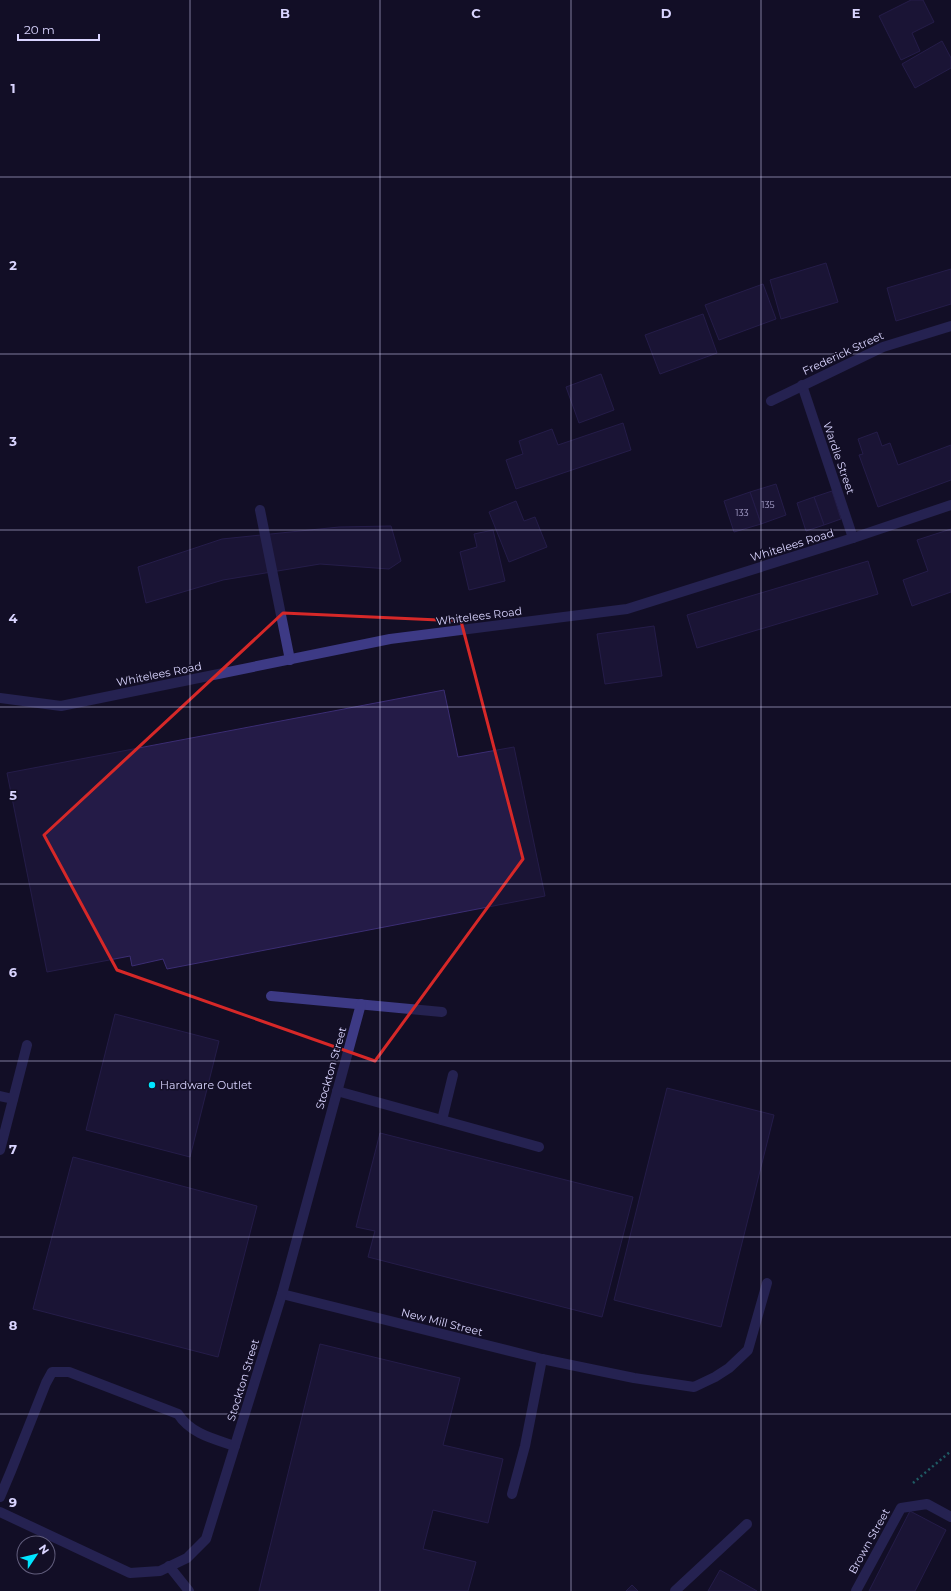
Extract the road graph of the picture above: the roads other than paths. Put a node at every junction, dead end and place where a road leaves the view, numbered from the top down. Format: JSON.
{"nodes":[{"id":1,"x":951,"y":326,"type":"edge"},
{"id":2,"x":802,"y":385,"type":"junction"},
{"id":3,"x":771,"y":401,"type":"dead end"},
{"id":4,"x":951,"y":505,"type":"edge"},
{"id":5,"x":260,"y":510,"type":"dead end"},
{"id":6,"x":853,"y":538,"type":"junction"},
{"id":7,"x":290,"y":660,"type":"junction"},
{"id":8,"x":0,"y":698,"type":"edge"},
{"id":9,"x":271,"y":996,"type":"dead end"},
{"id":10,"x":361,"y":1004,"type":"junction"},
{"id":11,"x":442,"y":1012,"type":"dead end"},
{"id":12,"x":27,"y":1045,"type":"dead end"},
{"id":13,"x":453,"y":1075,"type":"dead end"},
{"id":14,"x":337,"y":1091,"type":"junction"},
{"id":15,"x":0,"y":1096,"type":"edge"},
{"id":16,"x":13,"y":1099,"type":"junction"},
{"id":17,"x":442,"y":1120,"type":"junction"},
{"id":18,"x":539,"y":1147,"type":"dead end"},
{"id":19,"x":0,"y":1150,"type":"edge"},
{"id":20,"x":767,"y":1283,"type":"dead end"},
{"id":21,"x":282,"y":1294,"type":"junction"},
{"id":22,"x":542,"y":1359,"type":"junction"},
{"id":23,"x":235,"y":1446,"type":"junction"},
{"id":24,"x":512,"y":1494,"type":"dead end"},
{"id":25,"x":0,"y":1497,"type":"edge"},
{"id":26,"x":0,"y":1512,"type":"edge"},
{"id":27,"x":951,"y":1518,"type":"edge"},
{"id":28,"x":746,"y":1524,"type":"dead end"},
{"id":29,"x":169,"y":1566,"type":"junction"},
{"id":30,"x":189,"y":1591,"type":"edge"},
{"id":31,"x":675,"y":1591,"type":"edge"},
{"id":32,"x":856,"y":1591,"type":"edge"}],
"edges":[{"from":1,"to":2,"type":"street","name":"Frederick Street"},
{"from":2,"to":3,"type":"street","name":"Frederick Street"},
{"from":2,"to":6,"type":"street","name":"Wardle Street"},
{"from":4,"to":6,"type":"street","name":"Whitelees Road"},
{"from":5,"to":7,"type":"street"},
{"from":6,"to":7,"type":"street","name":"Whitelees Road"},
{"from":7,"to":8,"type":"street","name":"Whitelees Road"},
{"from":9,"to":10,"type":"street"},
{"from":10,"to":11,"type":"street"},
{"from":10,"to":14,"type":"street","name":"Stockton Street"},
{"from":12,"to":16,"type":"street"},
{"from":13,"to":17,"type":"street"},
{"from":14,"to":17,"type":"street"},
{"from":14,"to":21,"type":"street","name":"Stockton Street"},
{"from":15,"to":16,"type":"street"},
{"from":16,"to":19,"type":"street"},
{"from":17,"to":18,"type":"street"},
{"from":20,"to":22,"type":"street","name":"New Mill Street"},
{"from":21,"to":22,"type":"street","name":"New Mill Street"},
{"from":21,"to":23,"type":"street","name":"Stockton Street"},
{"from":22,"to":24,"type":"street"},
{"from":23,"to":25,"type":"street"},
{"from":23,"to":29,"type":"street","name":"Stockton Street"},
{"from":26,"to":29,"type":"street","name":"Stockton Street"},
{"from":27,"to":32,"type":"street","name":"Brown Street"},
{"from":28,"to":31,"type":"street"},
{"from":29,"to":30,"type":"street"}]}
